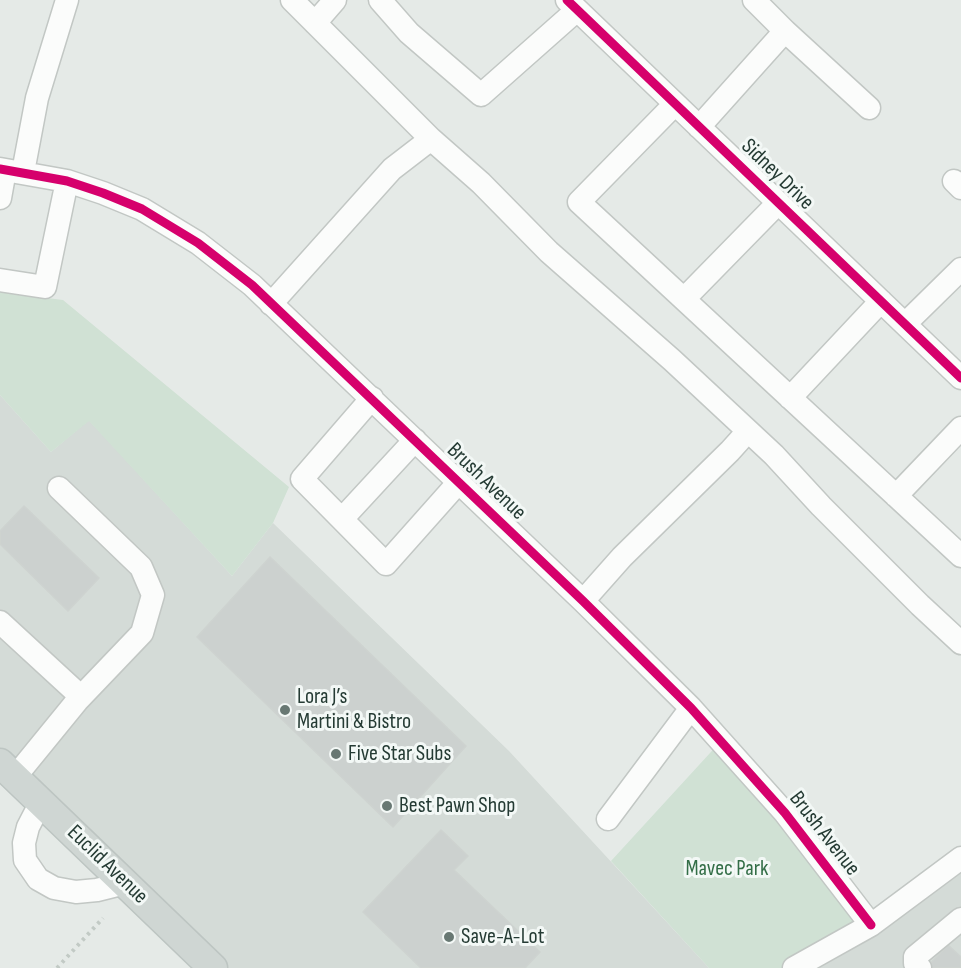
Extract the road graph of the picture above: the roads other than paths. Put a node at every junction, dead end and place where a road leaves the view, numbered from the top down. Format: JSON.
{"nodes":[{"id":1,"x":67,"y":0,"type":"edge"},
{"id":2,"x":292,"y":0,"type":"edge"},
{"id":3,"x":335,"y":0,"type":"edge"},
{"id":4,"x":380,"y":0,"type":"edge"},
{"id":5,"x":754,"y":0,"type":"edge"},
{"id":6,"x":572,"y":5,"type":"edge"},
{"id":7,"x":315,"y":22,"type":"junction"},
{"id":8,"x":785,"y":32,"type":"junction"},
{"id":9,"x":675,"y":104,"type":"junction"},
{"id":10,"x":869,"y":108,"type":"dead end"},
{"id":11,"x":699,"y":127,"type":"junction"},
{"id":12,"x":431,"y":139,"type":"junction"},
{"id":13,"x":9,"y":170,"type":"edge"},
{"id":14,"x":67,"y":181,"type":"junction"},
{"id":15,"x":0,"y":198,"type":"edge"},
{"id":16,"x":778,"y":203,"type":"junction"},
{"id":17,"x":961,"y":269,"type":"edge"},
{"id":18,"x":0,"y":280,"type":"edge"},
{"id":19,"x":684,"y":299,"type":"junction"},
{"id":20,"x":881,"y":302,"type":"junction"},
{"id":21,"x":271,"y":304,"type":"junction"},
{"id":22,"x":905,"y":324,"type":"junction"},
{"id":23,"x":961,"y":378,"type":"edge"},
{"id":24,"x":372,"y":398,"type":"junction"},
{"id":25,"x":790,"y":398,"type":"junction"},
{"id":26,"x":961,"y":428,"type":"edge"},
{"id":27,"x":748,"y":431,"type":"junction"},
{"id":28,"x":415,"y":440,"type":"junction"},
{"id":29,"x":458,"y":483,"type":"junction"},
{"id":30,"x":59,"y":488,"type":"dead end"},
{"id":31,"x":896,"y":496,"type":"junction"},
{"id":32,"x":342,"y":519,"type":"junction"},
{"id":33,"x":961,"y":556,"type":"edge"},
{"id":34,"x":583,"y":601,"type":"junction"},
{"id":35,"x":0,"y":622,"type":"edge"},
{"id":36,"x":961,"y":643,"type":"edge"},
{"id":37,"x":77,"y":701,"type":"junction"},
{"id":38,"x":691,"y":708,"type":"junction"},
{"id":39,"x":7,"y":770,"type":"edge"},
{"id":40,"x":41,"y":802,"type":"junction"},
{"id":41,"x":608,"y":819,"type":"dead end"},
{"id":42,"x":961,"y":858,"type":"edge"},
{"id":43,"x":125,"y":883,"type":"junction"},
{"id":44,"x":961,"y":919,"type":"edge"},
{"id":45,"x":871,"y":925,"type":"junction"},
{"id":46,"x":213,"y":968,"type":"edge"},
{"id":47,"x":794,"y":968,"type":"edge"},
{"id":48,"x":920,"y":968,"type":"edge"}],
"edges":[{"from":1,"to":13,"type":"street"},
{"from":2,"to":7,"type":"street"},
{"from":3,"to":7,"type":"street"},
{"from":4,"to":6,"type":"street"},
{"from":5,"to":8,"type":"street"},
{"from":6,"to":9,"type":"street","name":"Sidney Drive"},
{"from":7,"to":12,"type":"street"},
{"from":8,"to":10,"type":"street"},
{"from":8,"to":11,"type":"street"},
{"from":9,"to":11,"type":"street","name":"Sidney Drive"},
{"from":9,"to":19,"type":"street"},
{"from":11,"to":16,"type":"street","name":"Sidney Drive"},
{"from":12,"to":21,"type":"street"},
{"from":12,"to":27,"type":"street"},
{"from":13,"to":14,"type":"street","name":"Brush Avenue"},
{"from":13,"to":15,"type":"street"},
{"from":14,"to":18,"type":"street"},
{"from":14,"to":21,"type":"street","name":"Brush Avenue"},
{"from":16,"to":19,"type":"street"},
{"from":16,"to":20,"type":"street","name":"Sidney Drive"},
{"from":17,"to":22,"type":"street"},
{"from":19,"to":25,"type":"street"},
{"from":20,"to":22,"type":"street","name":"Sidney Drive"},
{"from":20,"to":25,"type":"street"},
{"from":21,"to":24,"type":"street","name":"Brush Avenue"},
{"from":22,"to":23,"type":"street","name":"Sidney Drive"},
{"from":24,"to":28,"type":"street","name":"Brush Avenue"},
{"from":24,"to":32,"type":"street"},
{"from":25,"to":31,"type":"street"},
{"from":26,"to":31,"type":"street"},
{"from":27,"to":34,"type":"street"},
{"from":27,"to":36,"type":"street"},
{"from":28,"to":29,"type":"street","name":"Brush Avenue"},
{"from":28,"to":32,"type":"street"},
{"from":29,"to":32,"type":"street"},
{"from":29,"to":34,"type":"street","name":"Brush Avenue"},
{"from":30,"to":37,"type":"street"},
{"from":31,"to":33,"type":"street"},
{"from":34,"to":38,"type":"street","name":"Brush Avenue"},
{"from":35,"to":37,"type":"street"},
{"from":37,"to":39,"type":"street"},
{"from":38,"to":41,"type":"street"},
{"from":38,"to":45,"type":"street","name":"Brush Avenue"},
{"from":39,"to":40,"type":"main road","name":"Euclid Avenue"},
{"from":40,"to":43,"type":"main road","name":"Euclid Avenue"},
{"from":40,"to":43,"type":"street"},
{"from":42,"to":45,"type":"street"},
{"from":43,"to":46,"type":"main road","name":"Euclid Avenue"},
{"from":44,"to":48,"type":"street"},
{"from":45,"to":47,"type":"street"}]}
